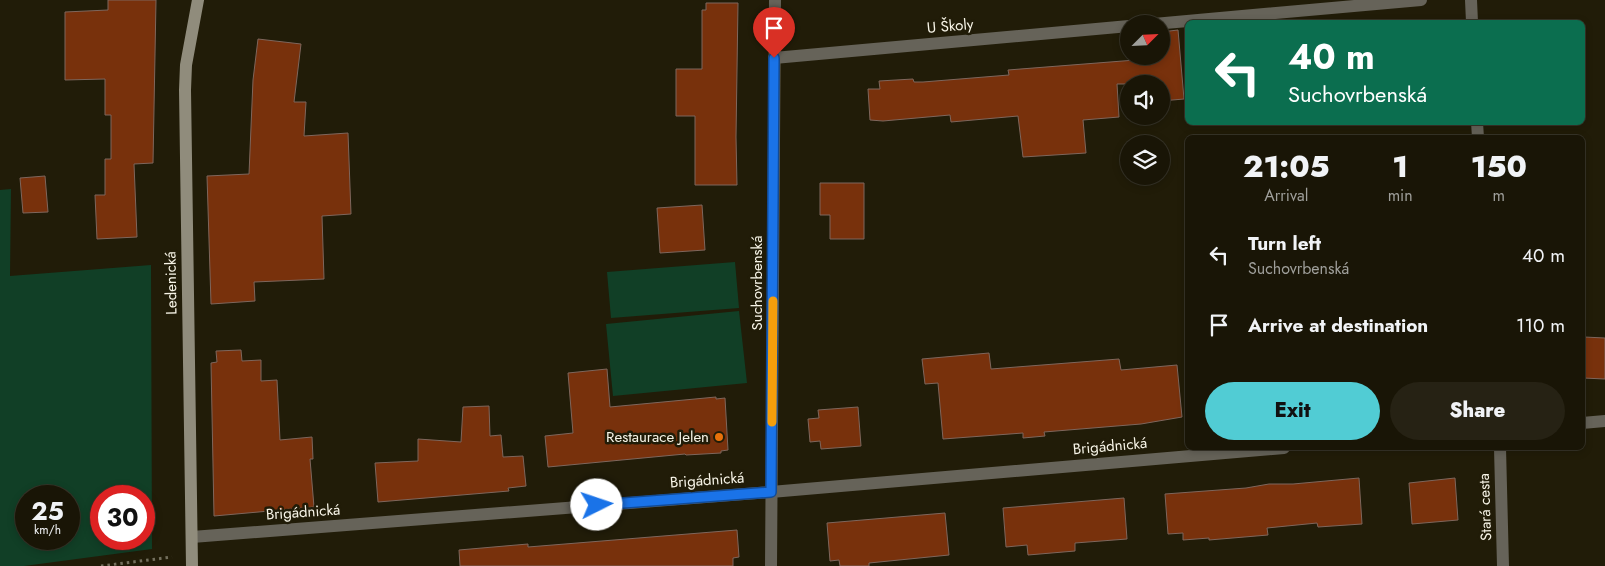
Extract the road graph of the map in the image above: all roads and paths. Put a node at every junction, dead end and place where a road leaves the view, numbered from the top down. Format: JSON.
{"nodes":[{"id":1,"x":198,"y":0,"type":"edge"},
{"id":2,"x":775,"y":0,"type":"edge"},
{"id":3,"x":1421,"y":0,"type":"edge"},
{"id":4,"x":1471,"y":0,"type":"edge"},
{"id":5,"x":1198,"y":20,"type":"edge"},
{"id":6,"x":1472,"y":20,"type":"edge"},
{"id":7,"x":1185,"y":21,"type":"edge"},
{"id":8,"x":1170,"y":23,"type":"edge"},
{"id":9,"x":1120,"y":27,"type":"edge"},
{"id":10,"x":774,"y":58,"type":"junction"},
{"id":11,"x":1605,"y":421,"type":"edge"},
{"id":12,"x":1585,"y":423,"type":"edge"},
{"id":13,"x":1261,"y":450,"type":"edge"},
{"id":14,"x":1500,"y":450,"type":"edge"},
{"id":15,"x":771,"y":492,"type":"junction"},
{"id":16,"x":192,"y":537,"type":"junction"},
{"id":17,"x":192,"y":560,"type":"edge"},
{"id":18,"x":101,"y":566,"type":"edge"},
{"id":19,"x":771,"y":566,"type":"edge"},
{"id":20,"x":1503,"y":566,"type":"edge"}],
"edges":[{"from":1,"to":16,"type":"main road","name":"Ledenická"},
{"from":2,"to":10,"type":"street","name":"Suchovrbenská"},
{"from":3,"to":5,"type":"street"},
{"from":4,"to":6,"type":"street"},
{"from":7,"to":8,"type":"street"},
{"from":9,"to":10,"type":"street","name":"U Školy"},
{"from":10,"to":15,"type":"street","name":"Suchovrbenská"},
{"from":11,"to":12,"type":"street"},
{"from":13,"to":15,"type":"street","name":"Brigádnická"},
{"from":14,"to":20,"type":"street","name":"Stará cesta"},
{"from":15,"to":16,"type":"street","name":"Brigádnická"},
{"from":15,"to":19,"type":"street","name":"Suchovrbenská"},
{"from":16,"to":17,"type":"main road","name":"Ledenická"},
{"from":17,"to":18,"type":"path"}]}
